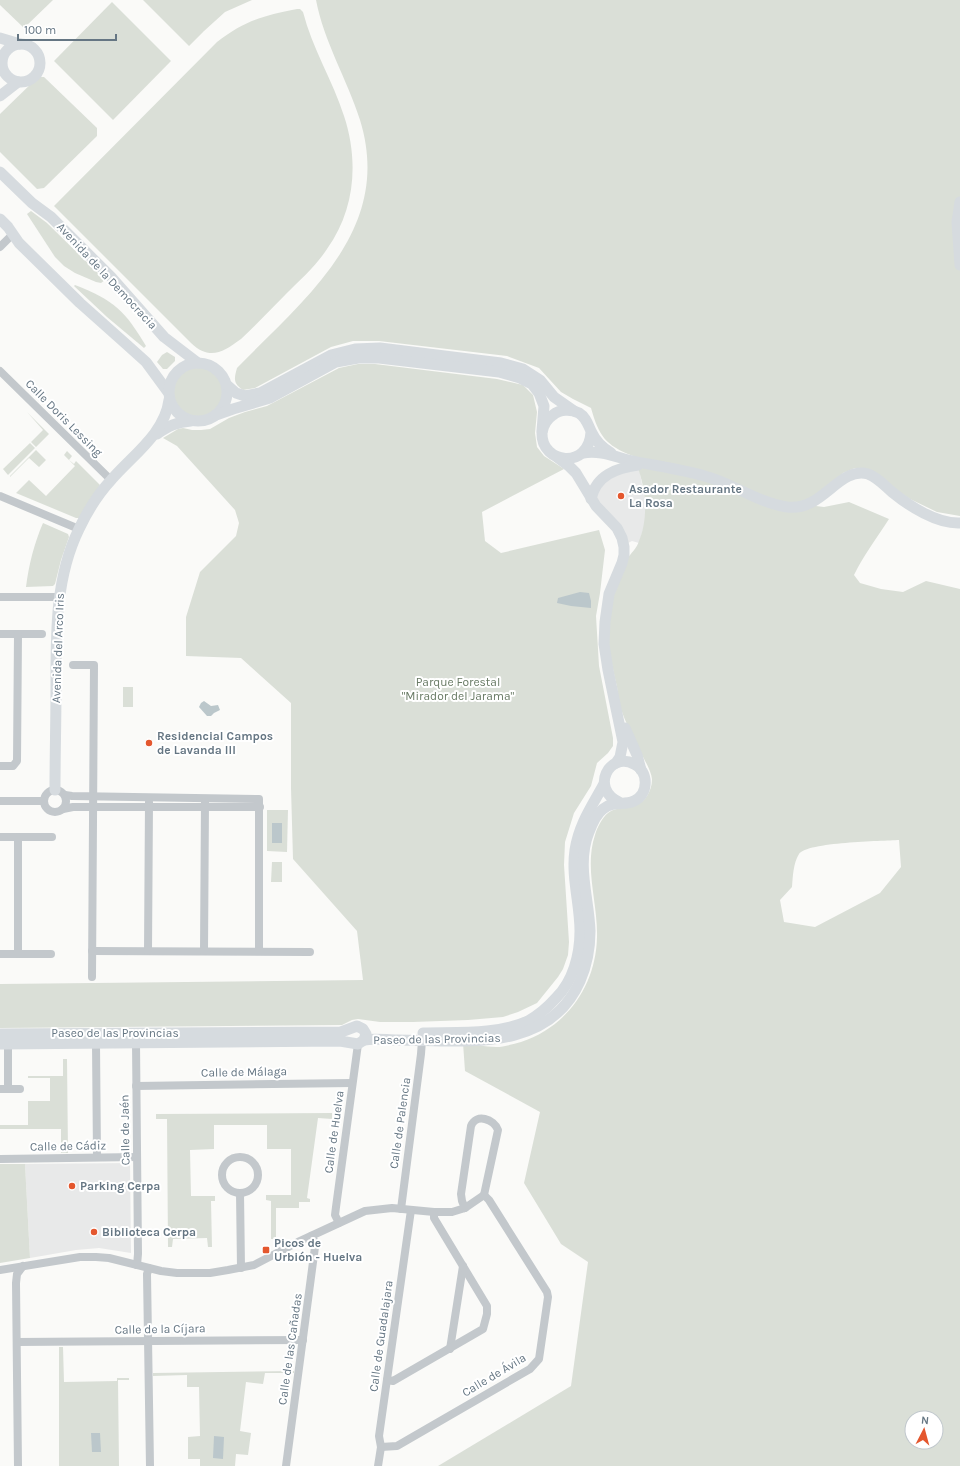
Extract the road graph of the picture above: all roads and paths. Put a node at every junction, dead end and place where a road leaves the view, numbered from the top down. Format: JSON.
{"nodes":[{"id":1,"x":0,"y":38,"type":"edge"},
{"id":2,"x":20,"y":44,"type":"junction"},
{"id":3,"x":0,"y":47,"type":"edge"},
{"id":4,"x":1,"y":64,"type":"edge"},
{"id":5,"x":18,"y":82,"type":"junction"},
{"id":6,"x":0,"y":96,"type":"edge"},
{"id":7,"x":0,"y":172,"type":"edge"},
{"id":8,"x":960,"y":202,"type":"edge"},
{"id":9,"x":0,"y":219,"type":"edge"},
{"id":10,"x":13,"y":234,"type":"junction"},
{"id":11,"x":0,"y":247,"type":"edge"},
{"id":12,"x":960,"y":265,"type":"edge"},
{"id":13,"x":198,"y":363,"type":"junction"},
{"id":14,"x":0,"y":371,"type":"edge"},
{"id":15,"x":227,"y":385,"type":"junction"},
{"id":16,"x":544,"y":392,"type":"junction"},
{"id":17,"x":168,"y":396,"type":"junction"},
{"id":18,"x":574,"y":411,"type":"junction"},
{"id":19,"x":216,"y":415,"type":"junction"},
{"id":20,"x":192,"y":421,"type":"junction"},
{"id":21,"x":542,"y":431,"type":"junction"},
{"id":22,"x":591,"y":432,"type":"junction"},
{"id":23,"x":150,"y":439,"type":"junction"},
{"id":24,"x":582,"y":454,"type":"junction"},
{"id":25,"x":557,"y":457,"type":"junction"},
{"id":26,"x":618,"y":457,"type":"junction"},
{"id":27,"x":653,"y":464,"type":"junction"},
{"id":28,"x":111,"y":480,"type":"junction"},
{"id":29,"x":584,"y":484,"type":"junction"},
{"id":30,"x":0,"y":496,"type":"edge"},
{"id":31,"x":591,"y":499,"type":"junction"},
{"id":32,"x":960,"y":523,"type":"edge"},
{"id":33,"x":79,"y":529,"type":"junction"},
{"id":34,"x":0,"y":597,"type":"edge"},
{"id":35,"x":59,"y":597,"type":"junction"},
{"id":36,"x":0,"y":634,"type":"edge"},
{"id":37,"x":18,"y":634,"type":"junction"},
{"id":38,"x":42,"y":634,"type":"dead end"},
{"id":39,"x":73,"y":665,"type":"dead end"},
{"id":40,"x":616,"y":708,"type":"junction"},
{"id":41,"x":616,"y":763,"type":"junction"},
{"id":42,"x":0,"y":766,"type":"edge"},
{"id":43,"x":641,"y":770,"type":"junction"},
{"id":44,"x":604,"y":784,"type":"junction"},
{"id":45,"x":60,"y":792,"type":"junction"},
{"id":46,"x":93,"y":797,"type":"junction"},
{"id":47,"x":149,"y":797,"type":"junction"},
{"id":48,"x":204,"y":798,"type":"junction"},
{"id":49,"x":0,"y":801,"type":"edge"},
{"id":50,"x":44,"y":801,"type":"junction"},
{"id":51,"x":619,"y":802,"type":"junction"},
{"id":52,"x":149,"y":807,"type":"junction"},
{"id":53,"x":204,"y":807,"type":"junction"},
{"id":54,"x":260,"y":807,"type":"junction"},
{"id":55,"x":93,"y":808,"type":"junction"},
{"id":56,"x":64,"y":809,"type":"junction"},
{"id":57,"x":0,"y":837,"type":"edge"},
{"id":58,"x":18,"y":837,"type":"junction"},
{"id":59,"x":52,"y":837,"type":"dead end"},
{"id":60,"x":92,"y":951,"type":"junction"},
{"id":61,"x":148,"y":951,"type":"junction"},
{"id":62,"x":204,"y":951,"type":"junction"},
{"id":63,"x":259,"y":951,"type":"junction"},
{"id":64,"x":310,"y":952,"type":"dead end"},
{"id":65,"x":0,"y":954,"type":"edge"},
{"id":66,"x":18,"y":954,"type":"junction"},
{"id":67,"x":51,"y":954,"type":"dead end"},
{"id":68,"x":92,"y":977,"type":"dead end"},
{"id":69,"x":363,"y":1029,"type":"junction"},
{"id":70,"x":349,"y":1030,"type":"junction"},
{"id":71,"x":0,"y":1034,"type":"edge"},
{"id":72,"x":422,"y":1040,"type":"junction"},
{"id":73,"x":358,"y":1042,"type":"junction"},
{"id":74,"x":136,"y":1043,"type":"junction"},
{"id":75,"x":4,"y":1044,"type":"edge"},
{"id":76,"x":96,"y":1044,"type":"junction"},
{"id":77,"x":352,"y":1083,"type":"junction"},
{"id":78,"x":136,"y":1086,"type":"junction"},
{"id":79,"x":4,"y":1089,"type":"edge"},
{"id":80,"x":20,"y":1089,"type":"dead end"},
{"id":81,"x":97,"y":1157,"type":"junction"},
{"id":82,"x":137,"y":1157,"type":"junction"},
{"id":83,"x":0,"y":1159,"type":"edge"},
{"id":84,"x":240,"y":1194,"type":"junction"},
{"id":85,"x":484,"y":1195,"type":"junction"},
{"id":86,"x":465,"y":1208,"type":"junction"},
{"id":87,"x":401,"y":1209,"type":"junction"},
{"id":88,"x":411,"y":1210,"type":"junction"},
{"id":89,"x":434,"y":1212,"type":"junction"},
{"id":90,"x":339,"y":1223,"type":"junction"},
{"id":91,"x":311,"y":1236,"type":"junction"},
{"id":92,"x":137,"y":1265,"type":"junction"},
{"id":93,"x":23,"y":1266,"type":"junction"},
{"id":94,"x":463,"y":1266,"type":"junction"},
{"id":95,"x":149,"y":1268,"type":"junction"},
{"id":96,"x":241,"y":1268,"type":"junction"},
{"id":97,"x":2,"y":1270,"type":"edge"},
{"id":98,"x":16,"y":1283,"type":"junction"},
{"id":99,"x":303,"y":1340,"type":"junction"},
{"id":100,"x":148,"y":1341,"type":"junction"},
{"id":101,"x":17,"y":1342,"type":"junction"},
{"id":102,"x":450,"y":1349,"type":"junction"},
{"id":103,"x":387,"y":1380,"type":"junction"},
{"id":104,"x":381,"y":1447,"type":"junction"},
{"id":105,"x":18,"y":1466,"type":"edge"},
{"id":106,"x":150,"y":1466,"type":"edge"},
{"id":107,"x":286,"y":1466,"type":"edge"},
{"id":108,"x":378,"y":1466,"type":"edge"}],
"edges":[{"from":1,"to":2,"type":"main road"},
{"from":2,"to":4,"type":"main road"},
{"from":2,"to":5,"type":"main road"},
{"from":3,"to":4,"type":"main road"},
{"from":4,"to":5,"type":"main road"},
{"from":5,"to":6,"type":"main road"},
{"from":7,"to":13,"type":"main road","name":"Avenida de la Democracia"},
{"from":8,"to":12,"type":"main road"},
{"from":9,"to":10,"type":"main road"},
{"from":10,"to":11,"type":"street"},
{"from":10,"to":17,"type":"main road"},
{"from":13,"to":15,"type":"main road"},
{"from":13,"to":17,"type":"main road"},
{"from":14,"to":28,"type":"street","name":"Calle Doris Lessing"},
{"from":15,"to":16,"type":"main road"},
{"from":15,"to":19,"type":"main road"},
{"from":16,"to":18,"type":"main road"},
{"from":16,"to":19,"type":"main road"},
{"from":16,"to":21,"type":"main road"},
{"from":17,"to":20,"type":"main road"},
{"from":17,"to":23,"type":"main road","name":"Avenida del Arco Iris"},
{"from":18,"to":21,"type":"main road"},
{"from":18,"to":22,"type":"main road"},
{"from":19,"to":20,"type":"main road"},
{"from":20,"to":23,"type":"main road","name":"Avenida del Arco Iris"},
{"from":21,"to":25,"type":"main road"},
{"from":22,"to":24,"type":"main road"},
{"from":22,"to":26,"type":"main road"},
{"from":23,"to":28,"type":"main road","name":"Avenida del Arco Iris"},
{"from":24,"to":25,"type":"main road"},
{"from":24,"to":26,"type":"main road"},
{"from":24,"to":29,"type":"main road"},
{"from":25,"to":29,"type":"main road"},
{"from":26,"to":27,"type":"main road"},
{"from":27,"to":31,"type":"main road"},
{"from":27,"to":32,"type":"main road"},
{"from":28,"to":33,"type":"main road","name":"Avenida del Arco Iris"},
{"from":29,"to":31,"type":"main road"},
{"from":30,"to":33,"type":"street"},
{"from":31,"to":40,"type":"main road"},
{"from":33,"to":35,"type":"main road","name":"Avenida del Arco Iris"},
{"from":34,"to":35,"type":"street"},
{"from":35,"to":45,"type":"main road","name":"Avenida del Arco Iris"},
{"from":36,"to":37,"type":"street"},
{"from":37,"to":38,"type":"street"},
{"from":37,"to":42,"type":"street"},
{"from":39,"to":46,"type":"street","name":"Avenida del Arco Iris"},
{"from":40,"to":41,"type":"main road"},
{"from":40,"to":43,"type":"main road"},
{"from":41,"to":43,"type":"main road"},
{"from":41,"to":44,"type":"main road"},
{"from":43,"to":51,"type":"main road"},
{"from":44,"to":51,"type":"main road"},
{"from":44,"to":69,"type":"main road","name":"Paseo de las Provincias"},
{"from":45,"to":46,"type":"street"},
{"from":45,"to":50,"type":"street"},
{"from":45,"to":56,"type":"street"},
{"from":46,"to":47,"type":"street"},
{"from":46,"to":55,"type":"street","name":"Avenida del Arco Iris"},
{"from":47,"to":48,"type":"street"},
{"from":47,"to":52,"type":"street"},
{"from":48,"to":53,"type":"street"},
{"from":48,"to":54,"type":"street"},
{"from":49,"to":50,"type":"street"},
{"from":50,"to":56,"type":"street"},
{"from":51,"to":72,"type":"main road","name":"Paseo de las Provincias"},
{"from":52,"to":53,"type":"street"},
{"from":52,"to":55,"type":"street"},
{"from":52,"to":61,"type":"street"},
{"from":53,"to":54,"type":"street"},
{"from":53,"to":62,"type":"street"},
{"from":54,"to":63,"type":"street"},
{"from":55,"to":56,"type":"street"},
{"from":55,"to":60,"type":"street","name":"Avenida del Arco Iris"},
{"from":57,"to":58,"type":"street"},
{"from":58,"to":59,"type":"street"},
{"from":58,"to":66,"type":"street"},
{"from":60,"to":61,"type":"street"},
{"from":60,"to":68,"type":"street","name":"Avenida del Arco Iris"},
{"from":61,"to":62,"type":"street"},
{"from":62,"to":63,"type":"street"},
{"from":63,"to":64,"type":"street"},
{"from":65,"to":66,"type":"street"},
{"from":66,"to":67,"type":"street"},
{"from":69,"to":70,"type":"main road"},
{"from":69,"to":73,"type":"main road"},
{"from":70,"to":71,"type":"main road","name":"Paseo de las Provincias"},
{"from":70,"to":73,"type":"main road"},
{"from":72,"to":73,"type":"main road","name":"Paseo de las Provincias"},
{"from":72,"to":87,"type":"street","name":"Calle de Palencia"},
{"from":73,"to":74,"type":"main road","name":"Paseo de las Provincias"},
{"from":73,"to":77,"type":"street","name":"Calle de Huelva"},
{"from":74,"to":76,"type":"main road","name":"Paseo de las Provincias"},
{"from":74,"to":78,"type":"street","name":"Calle de Jaén"},
{"from":75,"to":76,"type":"main road","name":"Paseo de las Provincias"},
{"from":75,"to":79,"type":"street","name":"Paseo de las Provincias"},
{"from":76,"to":81,"type":"street"},
{"from":77,"to":78,"type":"street","name":"Calle de Málaga"},
{"from":77,"to":90,"type":"street","name":"Calle de Huelva"},
{"from":78,"to":82,"type":"street","name":"Calle de Jaén"},
{"from":79,"to":80,"type":"street","name":"Paseo de las Provincias"},
{"from":81,"to":82,"type":"street","name":"Calle de Cádiz"},
{"from":81,"to":83,"type":"street","name":"Calle de Cádiz"},
{"from":82,"to":92,"type":"street","name":"Calle de Jaén"},
{"from":84,"to":84,"type":"street"},
{"from":84,"to":96,"type":"street"},
{"from":85,"to":86,"type":"street"},
{"from":85,"to":86,"type":"street"},
{"from":85,"to":104,"type":"street","name":"Calle de Ávila"},
{"from":86,"to":89,"type":"street"},
{"from":87,"to":88,"type":"street"},
{"from":87,"to":90,"type":"street"},
{"from":88,"to":89,"type":"street"},
{"from":88,"to":103,"type":"street","name":"Calle de Guadalajara"},
{"from":89,"to":94,"type":"street"},
{"from":90,"to":91,"type":"street"},
{"from":91,"to":96,"type":"street"},
{"from":91,"to":99,"type":"street","name":"Calle de las Cañadas"},
{"from":92,"to":93,"type":"street"},
{"from":92,"to":95,"type":"street"},
{"from":93,"to":97,"type":"street"},
{"from":93,"to":98,"type":"street"},
{"from":94,"to":102,"type":"street"},
{"from":94,"to":102,"type":"street"},
{"from":95,"to":96,"type":"street"},
{"from":95,"to":100,"type":"street"},
{"from":97,"to":98,"type":"street"},
{"from":98,"to":101,"type":"street"},
{"from":99,"to":100,"type":"street","name":"Calle de la Cíjara"},
{"from":99,"to":107,"type":"street","name":"Calle de las Cañadas"},
{"from":100,"to":101,"type":"street","name":"Calle de la Cíjara"},
{"from":100,"to":106,"type":"street"},
{"from":101,"to":105,"type":"street"},
{"from":102,"to":103,"type":"street"},
{"from":103,"to":104,"type":"street","name":"Calle de Guadalajara"},
{"from":104,"to":108,"type":"street","name":"Calle de Guadalajara"}]}
